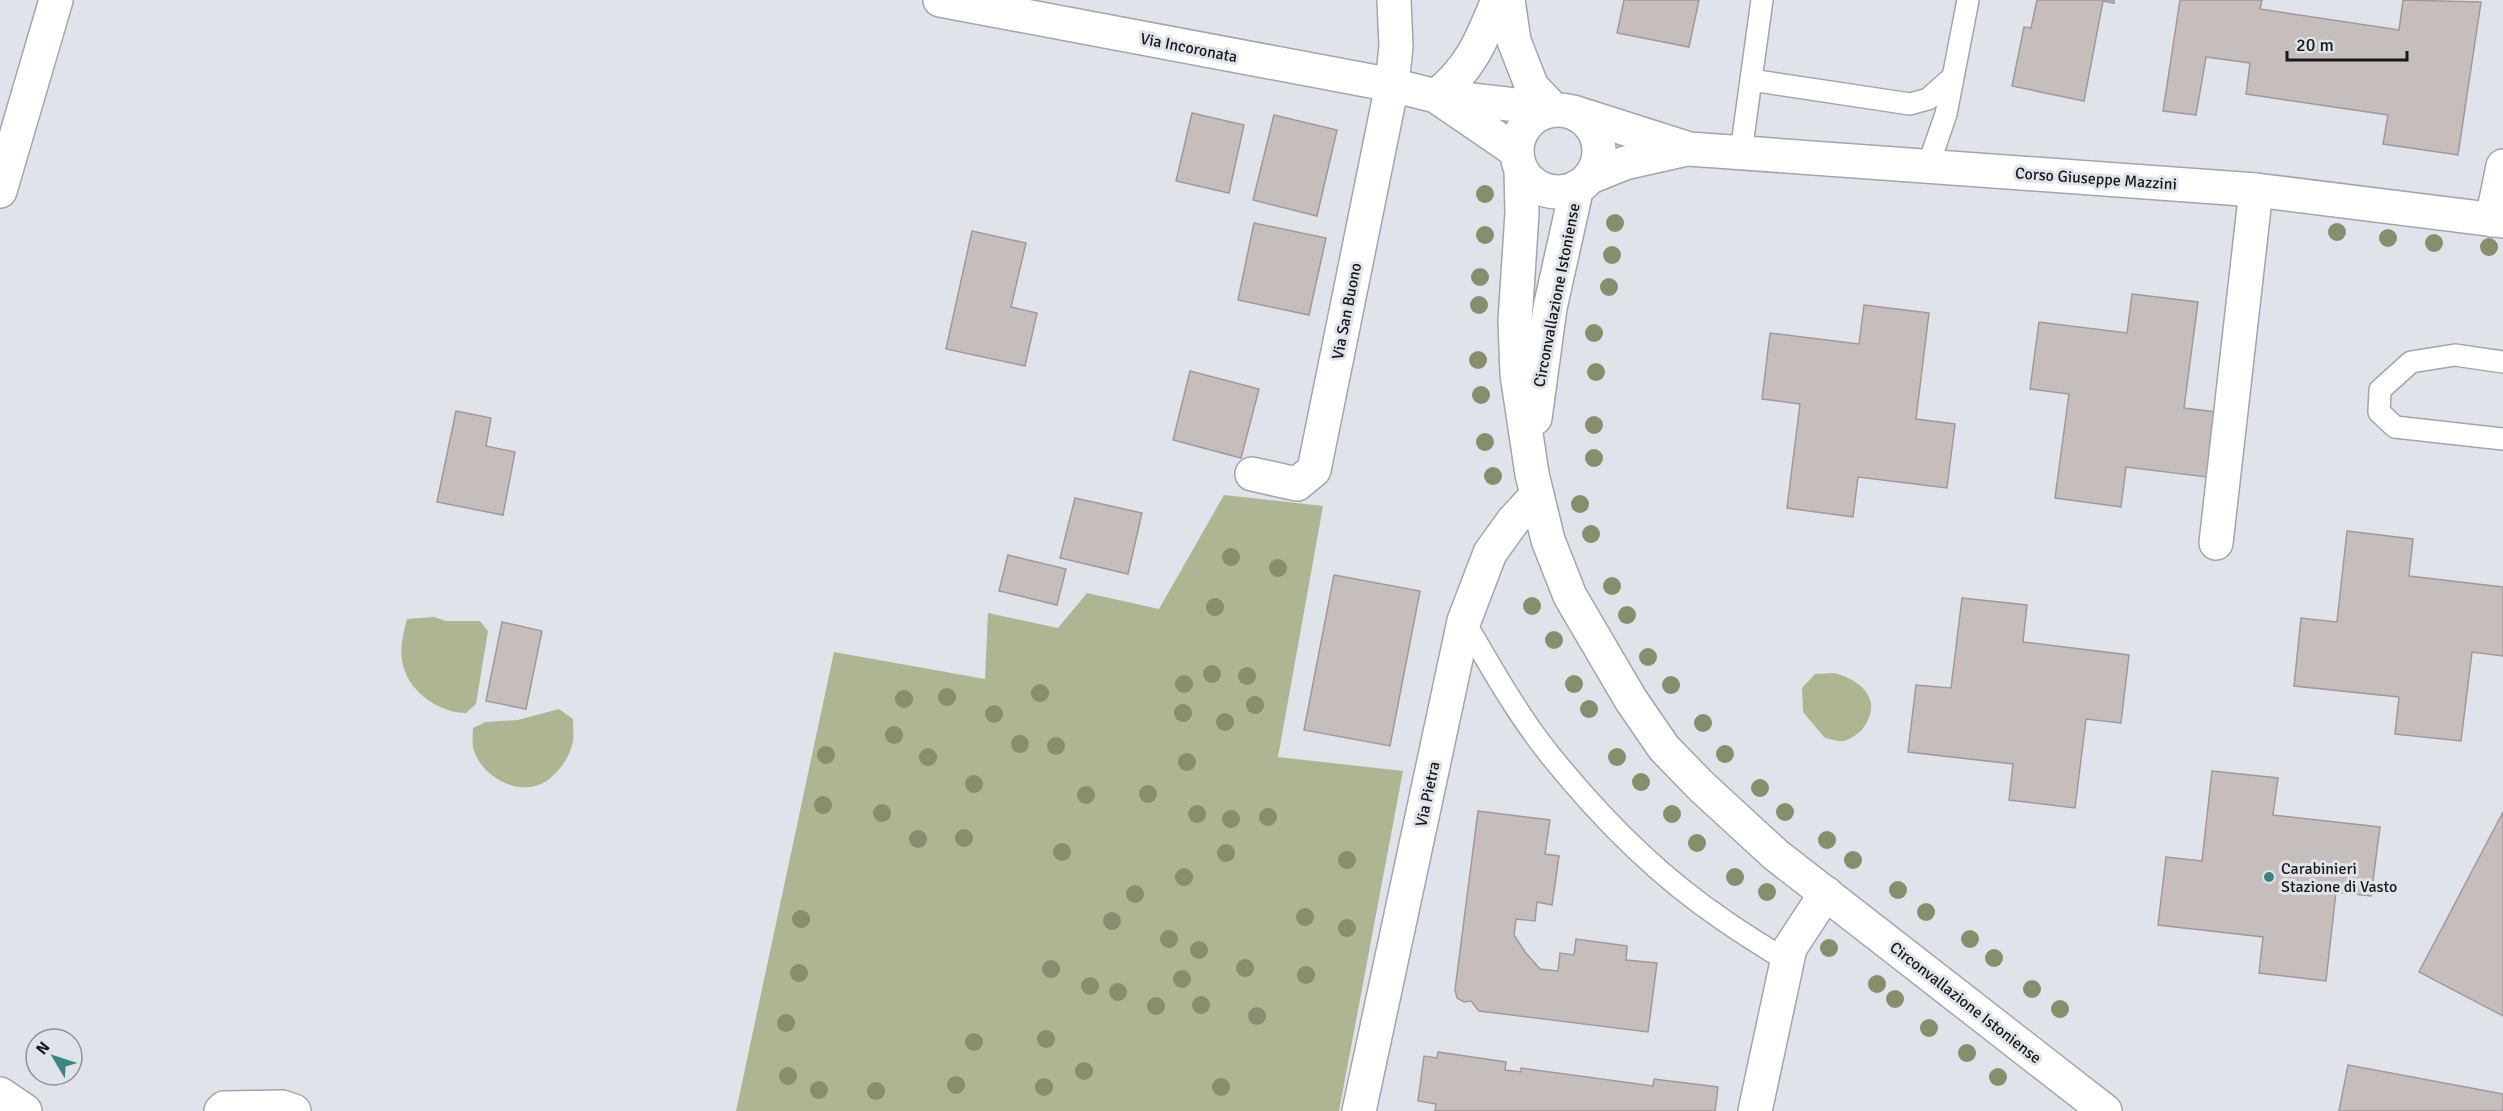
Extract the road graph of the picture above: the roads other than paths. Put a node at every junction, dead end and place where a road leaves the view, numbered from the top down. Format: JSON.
{"nodes":[{"id":1,"x":56,"y":0,"type":"edge"},
{"id":2,"x":940,"y":0,"type":"edge"},
{"id":3,"x":1394,"y":0,"type":"edge"},
{"id":4,"x":1498,"y":0,"type":"edge"},
{"id":5,"x":1508,"y":0,"type":"edge"},
{"id":6,"x":1762,"y":0,"type":"edge"},
{"id":7,"x":1968,"y":0,"type":"edge"},
{"id":8,"x":1953,"y":77,"type":"junction"},
{"id":9,"x":1751,"y":80,"type":"junction"},
{"id":10,"x":1392,"y":85,"type":"junction"},
{"id":11,"x":1436,"y":96,"type":"junction"},
{"id":12,"x":1563,"y":111,"type":"junction"},
{"id":13,"x":1689,"y":148,"type":"junction"},
{"id":14,"x":1740,"y":152,"type":"junction"},
{"id":15,"x":1519,"y":161,"type":"junction"},
{"id":16,"x":1928,"y":166,"type":"junction"},
{"id":17,"x":2503,"y":166,"type":"edge"},
{"id":18,"x":1583,"y":182,"type":"junction"},
{"id":19,"x":2256,"y":190,"type":"junction"},
{"id":20,"x":0,"y":191,"type":"edge"},
{"id":21,"x":2498,"y":220,"type":"edge"},
{"id":22,"x":2503,"y":362,"type":"edge"},
{"id":23,"x":2503,"y":439,"type":"edge"},
{"id":24,"x":1252,"y":474,"type":"dead end"},
{"id":25,"x":1535,"y":484,"type":"junction"},
{"id":26,"x":2216,"y":543,"type":"dead end"},
{"id":27,"x":1464,"y":621,"type":"junction"},
{"id":28,"x":1826,"y":893,"type":"junction"},
{"id":29,"x":1787,"y":961,"type":"junction"},
{"id":30,"x":0,"y":1094,"type":"edge"},
{"id":31,"x":25,"y":1111,"type":"edge"},
{"id":32,"x":221,"y":1111,"type":"edge"},
{"id":33,"x":294,"y":1111,"type":"edge"},
{"id":34,"x":1359,"y":1111,"type":"edge"},
{"id":35,"x":1755,"y":1111,"type":"edge"},
{"id":36,"x":2106,"y":1111,"type":"edge"}],
"edges":[{"from":1,"to":20,"type":"main road"},
{"from":2,"to":10,"type":"main road","name":"Via Incoronata"},
{"from":3,"to":10,"type":"main road"},
{"from":4,"to":11,"type":"main road"},
{"from":5,"to":12,"type":"main road","name":"Corso Giuseppe Mazzini"},
{"from":6,"to":9,"type":"lane"},
{"from":7,"to":8,"type":"lane"},
{"from":8,"to":9,"type":"lane"},
{"from":8,"to":16,"type":"lane"},
{"from":9,"to":14,"type":"lane"},
{"from":10,"to":11,"type":"main road","name":"Via Incoronata"},
{"from":10,"to":24,"type":"main road","name":"Via San Buono"},
{"from":11,"to":12,"type":"main road","name":"Via Incoronata"},
{"from":11,"to":15,"type":"main road","name":"Via Incoronata"},
{"from":12,"to":13,"type":"main road","name":"Corso Giuseppe Mazzini"},
{"from":12,"to":15,"type":"main road"},
{"from":12,"to":18,"type":"main road"},
{"from":13,"to":14,"type":"main road","name":"Corso Giuseppe Mazzini"},
{"from":13,"to":18,"type":"main road","name":"Corso Giuseppe Mazzini"},
{"from":14,"to":16,"type":"main road","name":"Corso Giuseppe Mazzini"},
{"from":15,"to":18,"type":"main road"},
{"from":15,"to":25,"type":"main road","name":"Circonvallazione Istoniense"},
{"from":16,"to":19,"type":"main road","name":"Corso Giuseppe Mazzini"},
{"from":17,"to":21,"type":"main road"},
{"from":18,"to":25,"type":"main road","name":"Circonvallazione Istoniense"},
{"from":19,"to":21,"type":"main road","name":"Corso Giuseppe Mazzini"},
{"from":19,"to":26,"type":"main road"},
{"from":22,"to":23,"type":"lane"},
{"from":25,"to":27,"type":"main road","name":"Via Pietra"},
{"from":25,"to":28,"type":"main road","name":"Circonvallazione Istoniense"},
{"from":27,"to":29,"type":"lane"},
{"from":27,"to":34,"type":"main road","name":"Via Pietra"},
{"from":28,"to":29,"type":"main road"},
{"from":28,"to":36,"type":"main road","name":"Circonvallazione Istoniense"},
{"from":29,"to":35,"type":"main road"},
{"from":30,"to":31,"type":"main road"},
{"from":32,"to":33,"type":"main road"}]}
